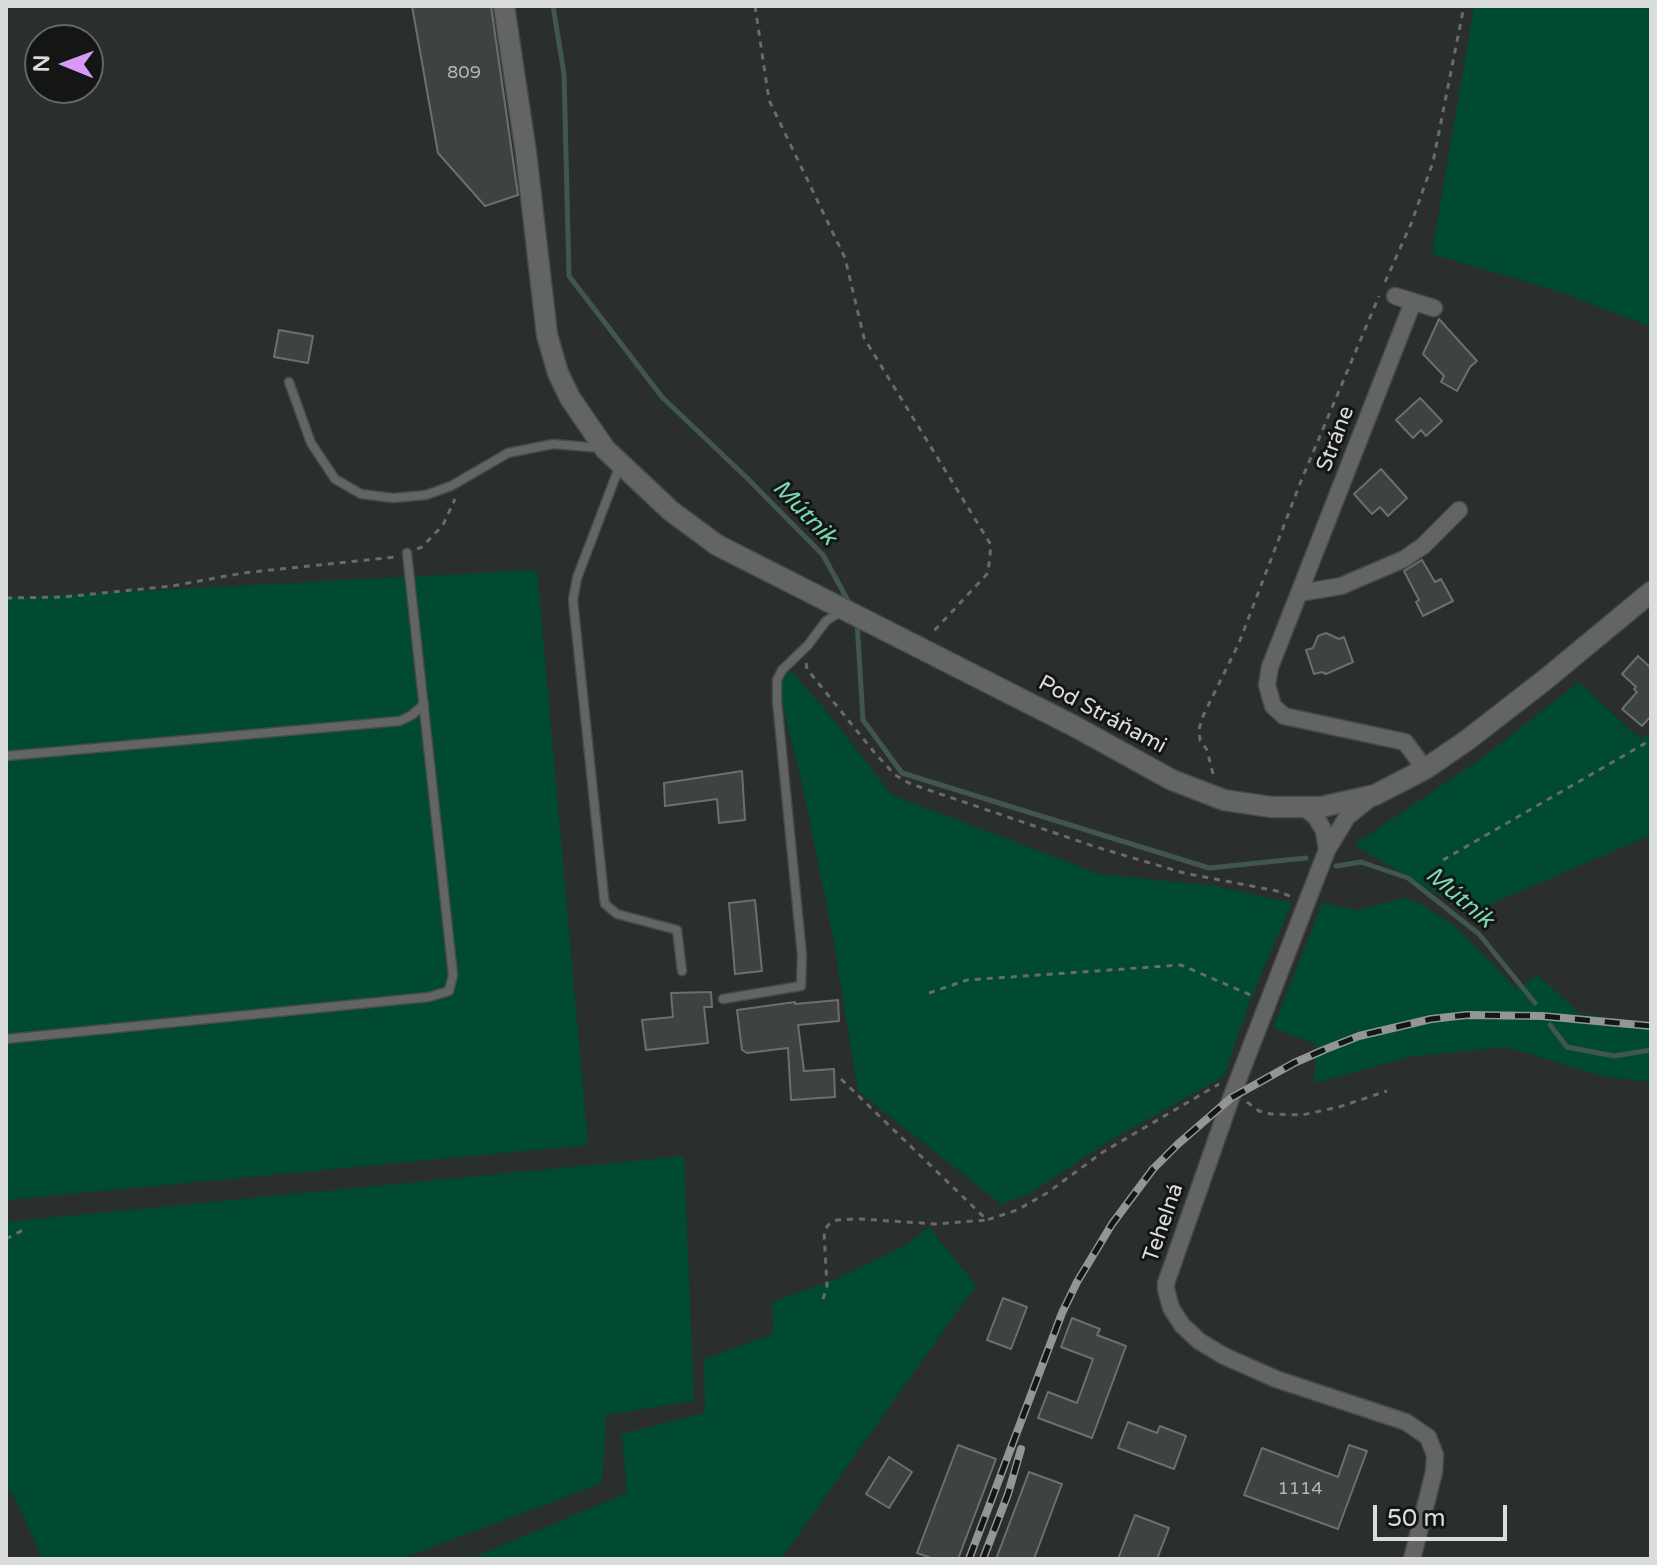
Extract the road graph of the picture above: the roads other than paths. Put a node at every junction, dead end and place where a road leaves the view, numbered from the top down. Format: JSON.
{"nodes":[{"id":1,"x":504,"y":6,"type":"edge"},
{"id":2,"x":1395,"y":296,"type":"dead end"},
{"id":3,"x":1413,"y":302,"type":"junction"},
{"id":4,"x":1434,"y":308,"type":"dead end"},
{"id":5,"x":289,"y":382,"type":"dead end"},
{"id":6,"x":605,"y":449,"type":"junction"},
{"id":7,"x":620,"y":464,"type":"junction"},
{"id":8,"x":1459,"y":510,"type":"dead end"},
{"id":9,"x":407,"y":553,"type":"road end"},
{"id":10,"x":1651,"y":592,"type":"edge"},
{"id":11,"x":1300,"y":593,"type":"junction"},
{"id":12,"x":849,"y":613,"type":"junction"},
{"id":13,"x":424,"y":704,"type":"junction"},
{"id":14,"x":6,"y":756,"type":"edge"},
{"id":15,"x":1425,"y":769,"type":"junction"},
{"id":16,"x":1375,"y":795,"type":"junction"},
{"id":17,"x":1303,"y":807,"type":"junction"},
{"id":18,"x":1327,"y":850,"type":"junction"},
{"id":19,"x":682,"y":971,"type":"dead end"},
{"id":20,"x":723,"y":999,"type":"dead end"},
{"id":21,"x":6,"y":1039,"type":"edge"},
{"id":22,"x":1412,"y":1559,"type":"edge"}],
"edges":[{"from":1,"to":6,"type":"street","name":"Pod Stráňami"},
{"from":2,"to":3,"type":"street"},
{"from":3,"to":4,"type":"street"},
{"from":3,"to":11,"type":"street","name":"Stráne"},
{"from":5,"to":6,"type":"lane"},
{"from":6,"to":7,"type":"street","name":"Pod Stráňami"},
{"from":7,"to":12,"type":"street","name":"Pod Stráňami"},
{"from":7,"to":19,"type":"lane"},
{"from":8,"to":11,"type":"street"},
{"from":9,"to":13,"type":"lane"},
{"from":10,"to":15,"type":"street","name":"Pod Stráňami"},
{"from":11,"to":15,"type":"street","name":"Stráne"},
{"from":12,"to":17,"type":"street","name":"Pod Stráňami"},
{"from":12,"to":20,"type":"lane"},
{"from":13,"to":14,"type":"lane"},
{"from":13,"to":21,"type":"lane"},
{"from":15,"to":16,"type":"street","name":"Pod Stráňami"},
{"from":16,"to":17,"type":"street","name":"Pod Stráňami"},
{"from":16,"to":18,"type":"street","name":"Tehelná"},
{"from":17,"to":18,"type":"street"},
{"from":18,"to":22,"type":"street","name":"Tehelná"}]}
